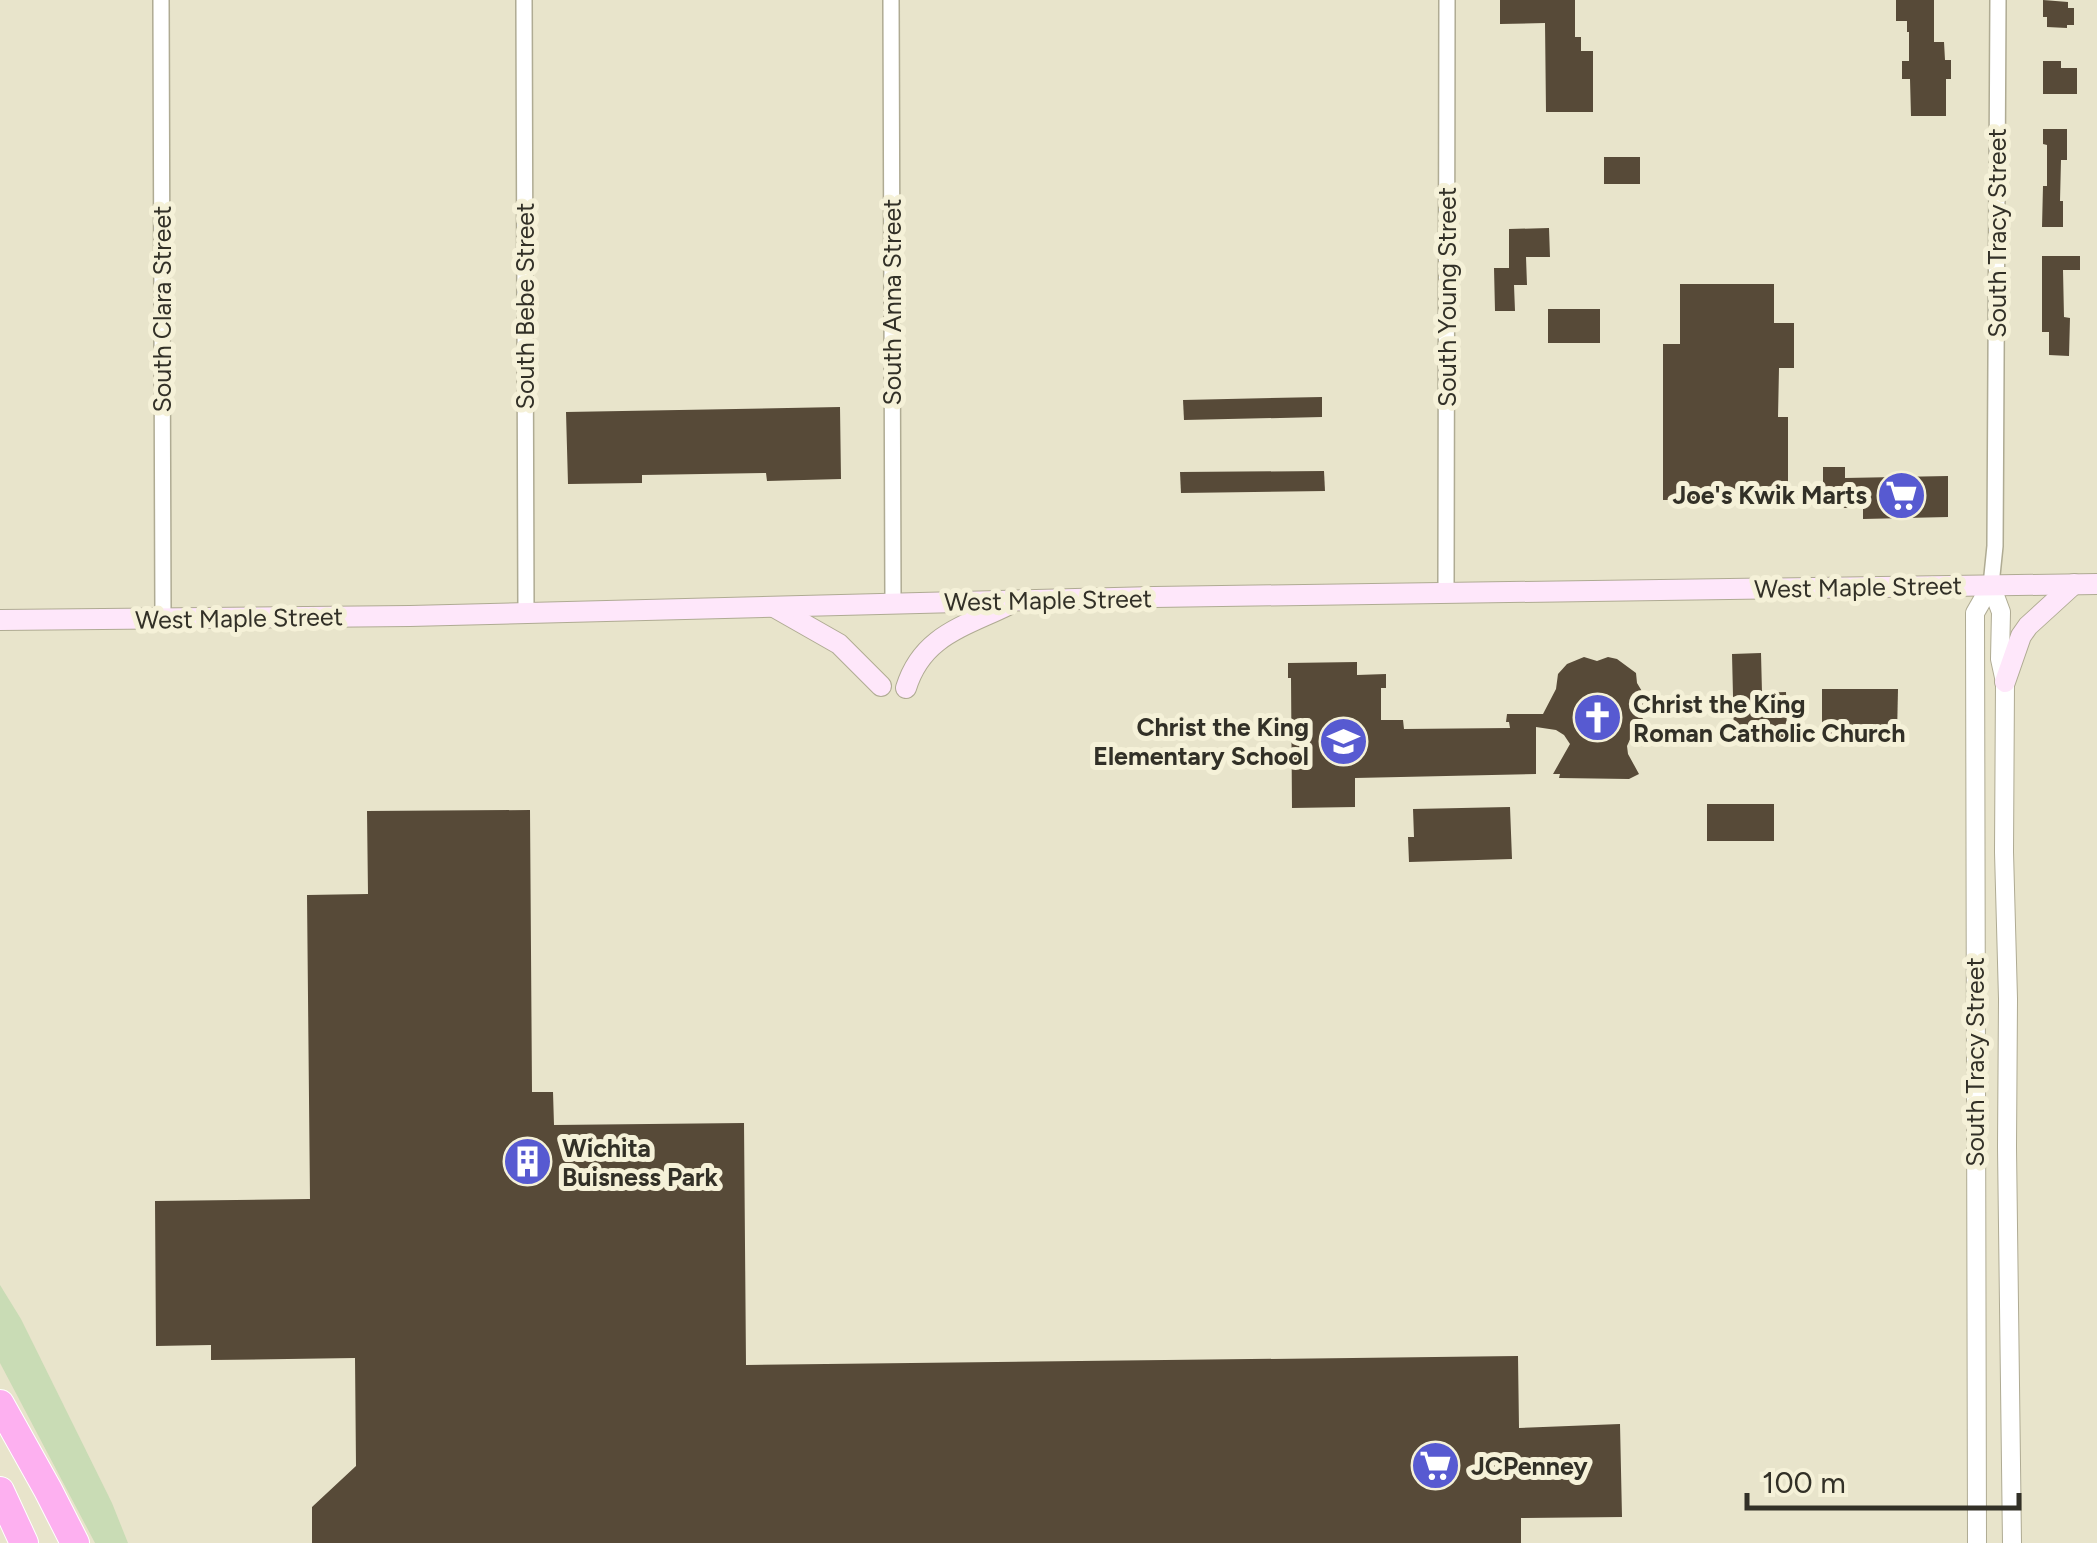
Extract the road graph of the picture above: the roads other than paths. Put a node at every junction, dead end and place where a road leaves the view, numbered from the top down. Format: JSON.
{"nodes":[{"id":1,"x":162,"y":0,"type":"edge"},
{"id":2,"x":524,"y":0,"type":"edge"},
{"id":3,"x":891,"y":0,"type":"edge"},
{"id":4,"x":1448,"y":0,"type":"edge"},
{"id":5,"x":1998,"y":0,"type":"edge"},
{"id":6,"x":2074,"y":584,"type":"junction"},
{"id":7,"x":2097,"y":584,"type":"edge"},
{"id":8,"x":1992,"y":585,"type":"junction"},
{"id":9,"x":1446,"y":594,"type":"junction"},
{"id":10,"x":1017,"y":601,"type":"junction"},
{"id":11,"x":892,"y":604,"type":"junction"},
{"id":12,"x":772,"y":606,"type":"junction"},
{"id":13,"x":526,"y":612,"type":"junction"},
{"id":14,"x":163,"y":619,"type":"junction"},
{"id":15,"x":0,"y":620,"type":"edge"},
{"id":16,"x":2005,"y":682,"type":"junction"},
{"id":17,"x":881,"y":686,"type":"dead end"},
{"id":18,"x":906,"y":688,"type":"dead end"},
{"id":19,"x":0,"y":1404,"type":"edge"},
{"id":20,"x":0,"y":1492,"type":"edge"},
{"id":21,"x":24,"y":1543,"type":"edge"},
{"id":22,"x":75,"y":1543,"type":"edge"},
{"id":23,"x":1977,"y":1543,"type":"edge"},
{"id":24,"x":2012,"y":1543,"type":"edge"}],
"edges":[{"from":1,"to":14,"type":"street","name":"South Clara Street"},
{"from":2,"to":13,"type":"street","name":"South Bebe Street"},
{"from":3,"to":11,"type":"street","name":"South Anna Street"},
{"from":4,"to":9,"type":"street","name":"South Young Street"},
{"from":5,"to":8,"type":"street","name":"South Tracy Street"},
{"from":6,"to":7,"type":"main road","name":"West Maple Street"},
{"from":6,"to":8,"type":"main road","name":"West Maple Street"},
{"from":6,"to":16,"type":"main road"},
{"from":8,"to":9,"type":"main road","name":"West Maple Street"},
{"from":8,"to":16,"type":"street","name":"South Tracy Street"},
{"from":8,"to":23,"type":"street","name":"South Tracy Street"},
{"from":9,"to":10,"type":"main road","name":"West Maple Street"},
{"from":10,"to":11,"type":"main road","name":"West Maple Street"},
{"from":10,"to":18,"type":"main road"},
{"from":11,"to":12,"type":"main road","name":"West Maple Street"},
{"from":12,"to":13,"type":"main road","name":"West Maple Street"},
{"from":12,"to":17,"type":"main road"},
{"from":13,"to":14,"type":"main road","name":"West Maple Street"},
{"from":14,"to":15,"type":"main road","name":"West Maple Street"},
{"from":16,"to":24,"type":"street","name":"South Tracy Street"},
{"from":19,"to":22,"type":"highway"},
{"from":20,"to":21,"type":"highway"}]}
